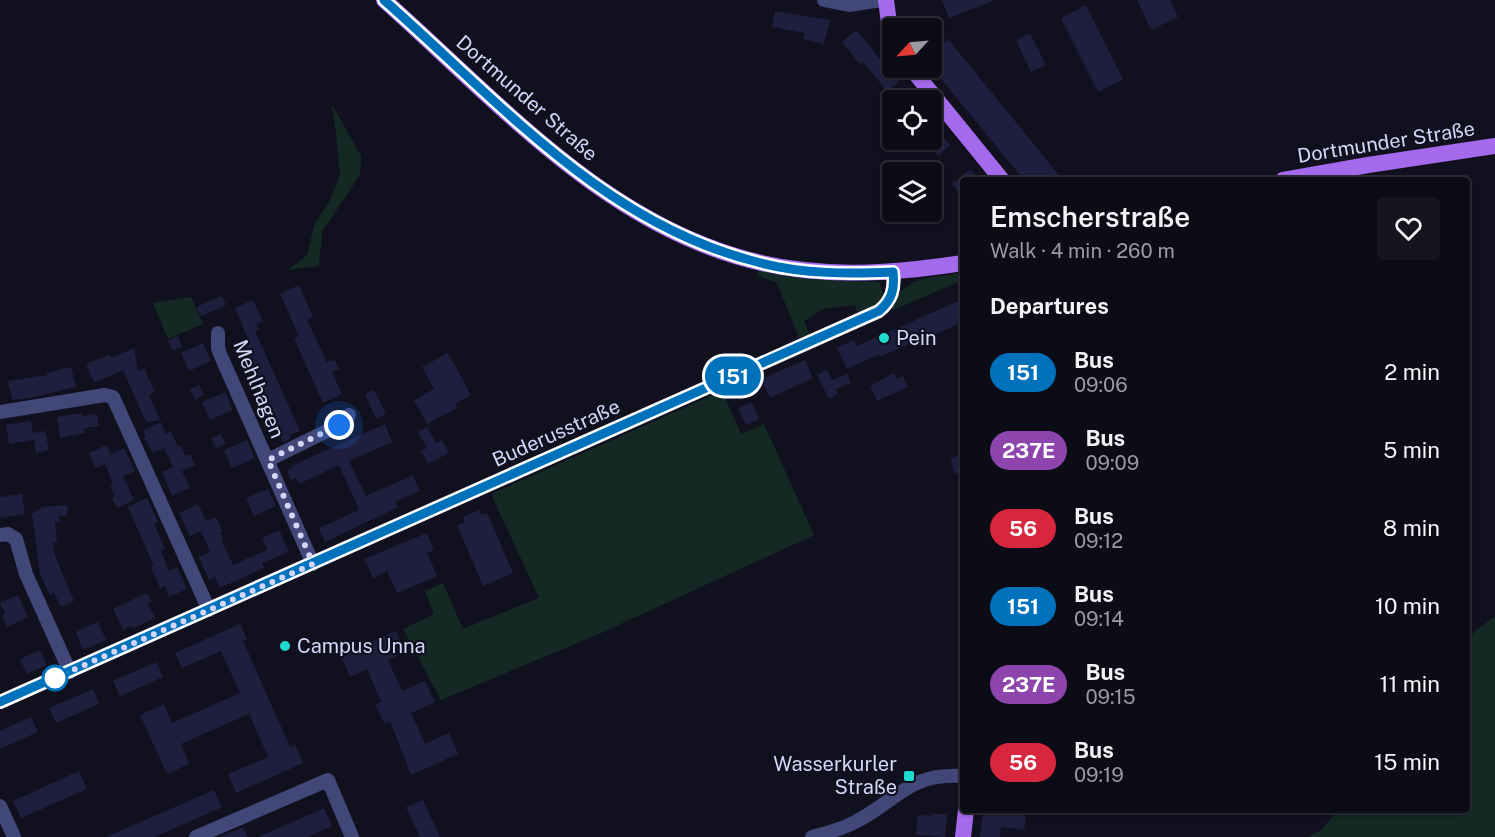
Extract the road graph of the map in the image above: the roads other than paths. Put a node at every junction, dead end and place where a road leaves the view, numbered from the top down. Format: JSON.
{"nodes":[{"id":1,"x":384,"y":0,"type":"edge"},
{"id":2,"x":824,"y":0,"type":"edge"},
{"id":3,"x":884,"y":0,"type":"edge"},
{"id":4,"x":888,"y":18,"type":"edge"},
{"id":5,"x":919,"y":78,"type":"edge"},
{"id":6,"x":1495,"y":147,"type":"edge"},
{"id":7,"x":1000,"y":177,"type":"edge"},
{"id":8,"x":1300,"y":177,"type":"edge"},
{"id":9,"x":960,"y":263,"type":"edge"},
{"id":10,"x":893,"y":272,"type":"junction"},
{"id":11,"x":218,"y":333,"type":"dead end"},
{"id":12,"x":0,"y":412,"type":"edge"},
{"id":13,"x":349,"y":415,"type":"dead end"},
{"id":14,"x":268,"y":460,"type":"junction"},
{"id":15,"x":0,"y":535,"type":"edge"},
{"id":16,"x":313,"y":564,"type":"junction"},
{"id":17,"x":209,"y":610,"type":"junction"},
{"id":18,"x":70,"y":672,"type":"junction"},
{"id":19,"x":0,"y":702,"type":"edge"},
{"id":20,"x":960,"y":776,"type":"edge"},
{"id":21,"x":0,"y":806,"type":"edge"},
{"id":22,"x":966,"y":813,"type":"edge"},
{"id":23,"x":14,"y":837,"type":"edge"},
{"id":24,"x":196,"y":837,"type":"edge"},
{"id":25,"x":352,"y":837,"type":"edge"},
{"id":26,"x":812,"y":837,"type":"edge"},
{"id":27,"x":963,"y":837,"type":"edge"}],
"edges":[{"from":1,"to":10,"type":"main road","name":"Dortmunder Straße"},
{"from":2,"to":3,"type":"street"},
{"from":3,"to":4,"type":"main road"},
{"from":5,"to":7,"type":"main road"},
{"from":6,"to":8,"type":"main road","name":"Dortmunder Straße"},
{"from":9,"to":10,"type":"main road","name":"Dortmunder Straße"},
{"from":10,"to":16,"type":"street","name":"Buderusstraße"},
{"from":11,"to":14,"type":"street","name":"Mehlhagen"},
{"from":12,"to":17,"type":"street"},
{"from":13,"to":14,"type":"street","name":"Mehlhagen"},
{"from":14,"to":16,"type":"street","name":"Mehlhagen"},
{"from":15,"to":18,"type":"street"},
{"from":16,"to":17,"type":"street","name":"Buderusstraße"},
{"from":17,"to":18,"type":"street","name":"Buderusstraße"},
{"from":18,"to":19,"type":"street","name":"Buderusstraße"},
{"from":20,"to":26,"type":"street"},
{"from":21,"to":23,"type":"street"},
{"from":22,"to":27,"type":"main road"},
{"from":24,"to":25,"type":"street"}]}
